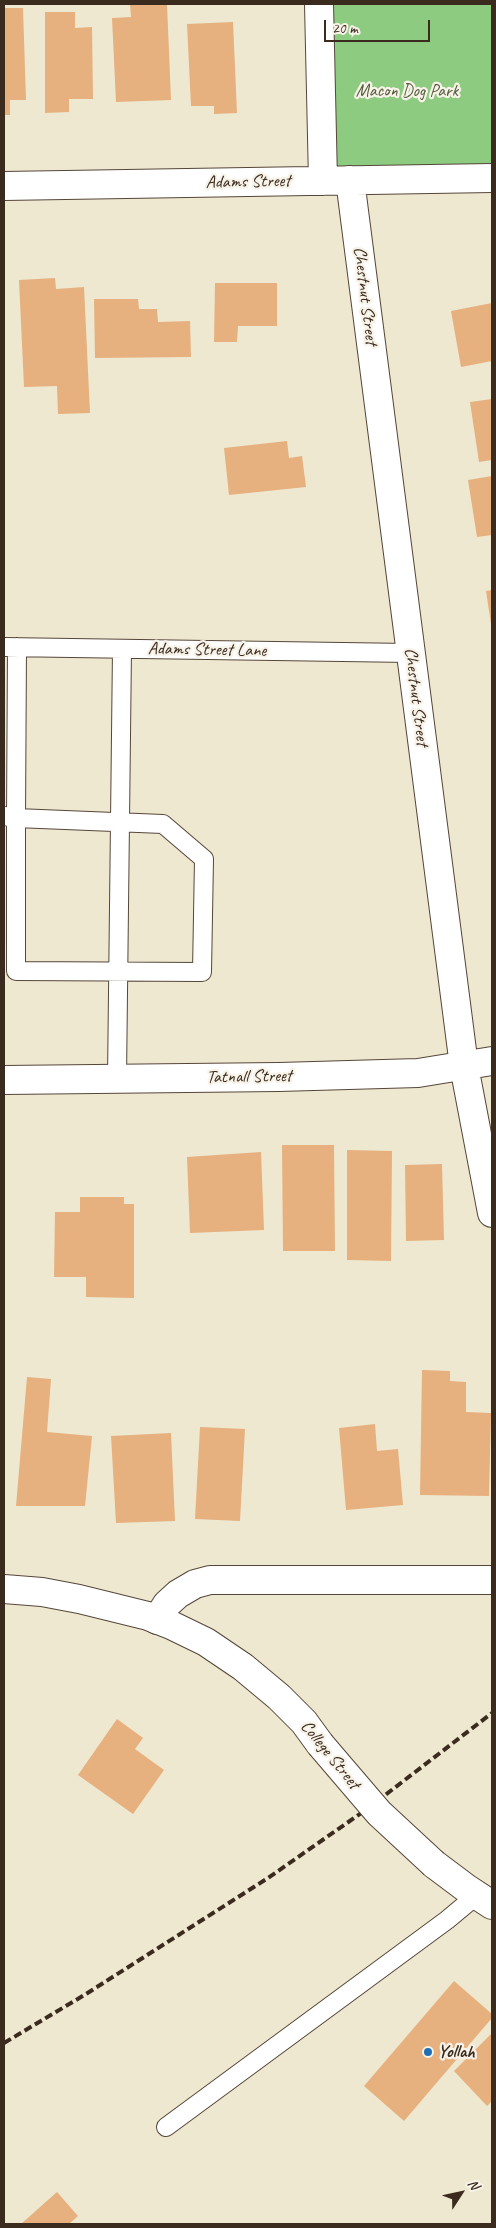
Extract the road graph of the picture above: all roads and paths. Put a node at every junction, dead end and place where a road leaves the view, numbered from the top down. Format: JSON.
{"nodes":[{"id":1,"x":319,"y":4,"type":"edge"},
{"id":2,"x":492,"y":178,"type":"edge"},
{"id":3,"x":350,"y":180,"type":"junction"},
{"id":4,"x":323,"y":181,"type":"junction"},
{"id":5,"x":4,"y":186,"type":"edge"},
{"id":6,"x":10,"y":647,"type":"edge"},
{"id":7,"x":122,"y":649,"type":"junction"},
{"id":8,"x":410,"y":653,"type":"junction"},
{"id":9,"x":10,"y":817,"type":"edge"},
{"id":10,"x":120,"y":822,"type":"junction"},
{"id":11,"x":119,"y":972,"type":"junction"},
{"id":12,"x":492,"y":1061,"type":"edge"},
{"id":13,"x":464,"y":1066,"type":"junction"},
{"id":14,"x":117,"y":1079,"type":"junction"},
{"id":15,"x":4,"y":1080,"type":"edge"},
{"id":16,"x":492,"y":1213,"type":"edge"},
{"id":17,"x":492,"y":1580,"type":"edge"},
{"id":18,"x":4,"y":1589,"type":"edge"},
{"id":19,"x":157,"y":1620,"type":"junction"},
{"id":20,"x":485,"y":1900,"type":"edge"},
{"id":21,"x":166,"y":2127,"type":"dead end"}],
"edges":[{"from":1,"to":4,"type":"street"},
{"from":2,"to":3,"type":"street","name":"Adams Street"},
{"from":3,"to":4,"type":"street","name":"Adams Street"},
{"from":3,"to":8,"type":"street","name":"Chestnut Street"},
{"from":4,"to":5,"type":"street","name":"Adams Street"},
{"from":6,"to":7,"type":"lane","name":"Adams Street Lane"},
{"from":6,"to":9,"type":"lane"},
{"from":7,"to":8,"type":"lane","name":"Adams Street Lane"},
{"from":7,"to":10,"type":"lane"},
{"from":8,"to":13,"type":"street","name":"Chestnut Street"},
{"from":9,"to":10,"type":"lane"},
{"from":9,"to":11,"type":"lane"},
{"from":10,"to":11,"type":"lane"},
{"from":10,"to":11,"type":"lane"},
{"from":11,"to":14,"type":"lane"},
{"from":12,"to":13,"type":"street","name":"Tatnall Street"},
{"from":13,"to":14,"type":"street","name":"Tatnall Street"},
{"from":13,"to":16,"type":"street","name":"Chestnut Street"},
{"from":14,"to":15,"type":"street","name":"Tatnall Street"},
{"from":17,"to":19,"type":"street"},
{"from":18,"to":19,"type":"street","name":"College Street"},
{"from":19,"to":20,"type":"street","name":"College Street","bridge":true},
{"from":20,"to":21,"type":"lane"}]}
